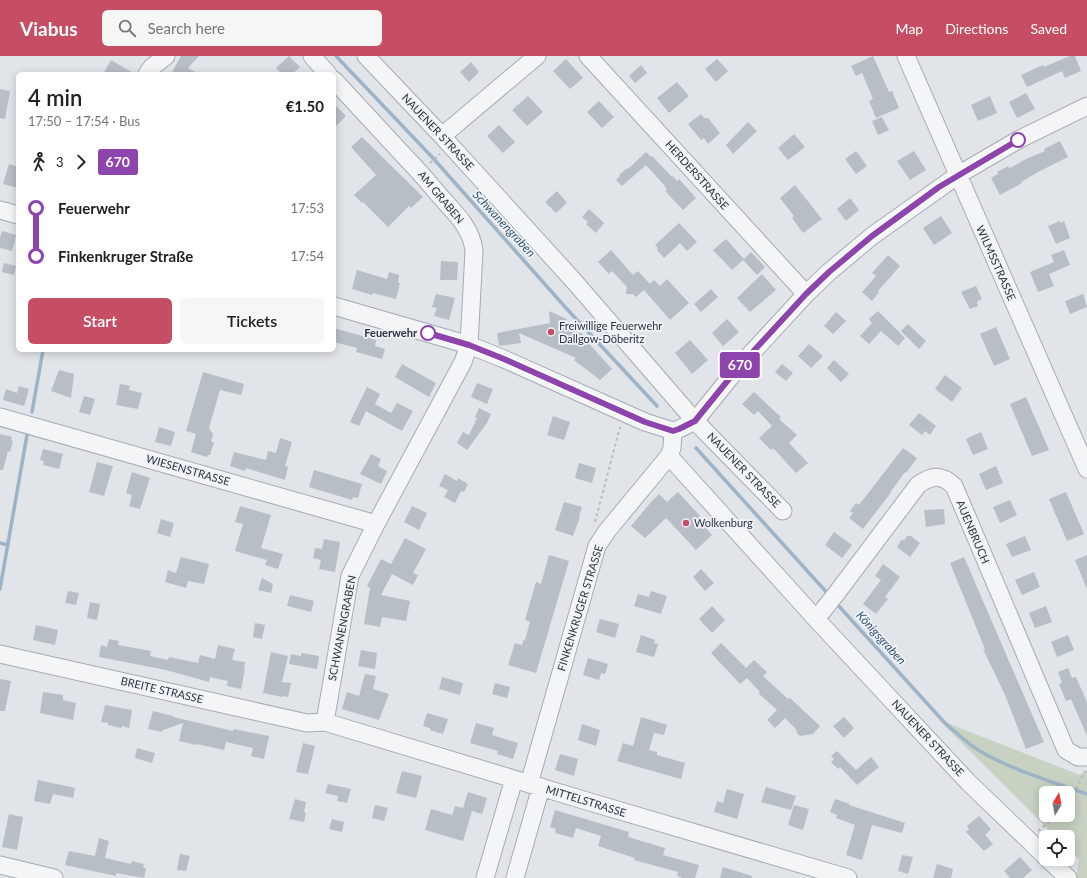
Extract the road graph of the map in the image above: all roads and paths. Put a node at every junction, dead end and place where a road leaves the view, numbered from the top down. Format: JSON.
{"nodes":[{"id":1,"x":166,"y":56,"type":"edge"},
{"id":2,"x":312,"y":56,"type":"edge"},
{"id":3,"x":366,"y":56,"type":"edge"},
{"id":4,"x":537,"y":56,"type":"edge"},
{"id":5,"x":588,"y":56,"type":"edge"},
{"id":6,"x":906,"y":56,"type":"edge"},
{"id":7,"x":148,"y":72,"type":"edge"},
{"id":8,"x":326,"y":72,"type":"edge"},
{"id":9,"x":336,"y":82,"type":"edge"},
{"id":10,"x":1087,"y":106,"type":"edge"},
{"id":11,"x":442,"y":136,"type":"junction"},
{"id":12,"x":439,"y":154,"type":"dead end"},
{"id":13,"x":428,"y":165,"type":"dead end"},
{"id":14,"x":958,"y":175,"type":"junction"},
{"id":15,"x":0,"y":210,"type":"edge"},
{"id":16,"x":16,"y":214,"type":"edge"},
{"id":17,"x":806,"y":294,"type":"junction"},
{"id":18,"x":336,"y":307,"type":"edge"},
{"id":19,"x":469,"y":345,"type":"junction"},
{"id":20,"x":624,"y":413,"type":"junction"},
{"id":21,"x":0,"y":417,"type":"edge"},
{"id":22,"x":695,"y":421,"type":"junction"},
{"id":23,"x":673,"y":431,"type":"junction"},
{"id":24,"x":669,"y":456,"type":"junction"},
{"id":25,"x":1087,"y":469,"type":"edge"},
{"id":26,"x":783,"y":511,"type":"dead end"},
{"id":27,"x":376,"y":524,"type":"junction"},
{"id":28,"x":607,"y":531,"type":"junction"},
{"id":29,"x":816,"y":619,"type":"junction"},
{"id":30,"x":0,"y":654,"type":"edge"},
{"id":31,"x":325,"y":722,"type":"junction"},
{"id":32,"x":1087,"y":757,"type":"edge"},
{"id":33,"x":1087,"y":768,"type":"edge"},
{"id":34,"x":528,"y":783,"type":"junction"},
{"id":35,"x":1075,"y":790,"type":"edge"},
{"id":36,"x":1049,"y":822,"type":"edge"},
{"id":37,"x":1027,"y":838,"type":"junction"},
{"id":38,"x":1039,"y":850,"type":"edge"},
{"id":39,"x":0,"y":865,"type":"edge"},
{"id":40,"x":1055,"y":866,"type":"edge"},
{"id":41,"x":54,"y":878,"type":"edge"},
{"id":42,"x":485,"y":878,"type":"edge"},
{"id":43,"x":515,"y":878,"type":"edge"},
{"id":44,"x":848,"y":878,"type":"edge"},
{"id":45,"x":1068,"y":878,"type":"edge"}],
"edges":[{"from":1,"to":7,"type":"street"},
{"from":2,"to":8,"type":"street"},
{"from":3,"to":11,"type":"street","name":"NAUENER STRASSE"},
{"from":4,"to":11,"type":"street"},
{"from":5,"to":17,"type":"street","name":"HERDERSTRASSE"},
{"from":6,"to":14,"type":"street","name":"WILMSSTRASSE"},
{"from":9,"to":19,"type":"street","name":"AM GRABEN"},
{"from":10,"to":14,"type":"street"},
{"from":11,"to":22,"type":"street","name":"NAUENER STRASSE"},
{"from":12,"to":13,"type":"path"},
{"from":14,"to":17,"type":"street"},
{"from":14,"to":25,"type":"street","name":"WILMSSTRASSE"},
{"from":15,"to":16,"type":"street"},
{"from":17,"to":22,"type":"street"},
{"from":18,"to":19,"type":"street"},
{"from":19,"to":20,"type":"street"},
{"from":19,"to":27,"type":"street","name":"SCHWANENGRABEN"},
{"from":20,"to":23,"type":"street"},
{"from":20,"to":28,"type":"path"},
{"from":21,"to":27,"type":"street","name":"WIESENSTRASSE"},
{"from":22,"to":23,"type":"street"},
{"from":22,"to":26,"type":"street","name":"NAUENER STRASSE"},
{"from":23,"to":24,"type":"street","name":"FINKENKRUGER STRASSE"},
{"from":24,"to":28,"type":"street","name":"FINKENKRUGER STRASSE"},
{"from":24,"to":29,"type":"street","name":"NAUENER STRASSE"},
{"from":27,"to":31,"type":"street","name":"SCHWANENGRABEN"},
{"from":28,"to":34,"type":"street","name":"FINKENKRUGER STRASSE"},
{"from":29,"to":32,"type":"street","name":"AUENBRUCH"},
{"from":29,"to":37,"type":"street","name":"NAUENER STRASSE"},
{"from":30,"to":31,"type":"street","name":"BREITE STRASSE"},
{"from":31,"to":34,"type":"street","name":"MITTELSTRASSE"},
{"from":33,"to":35,"type":"path"},
{"from":34,"to":42,"type":"street","name":"FINKENKRUGER STRASSE"},
{"from":34,"to":43,"type":"street","name":"FINKENKRUGER STRASSE"},
{"from":34,"to":44,"type":"street","name":"MITTELSTRASSE"},
{"from":36,"to":37,"type":"path"},
{"from":37,"to":38,"type":"street","name":"NAUENER STRASSE"},
{"from":39,"to":41,"type":"street"},
{"from":40,"to":45,"type":"street"}]}
